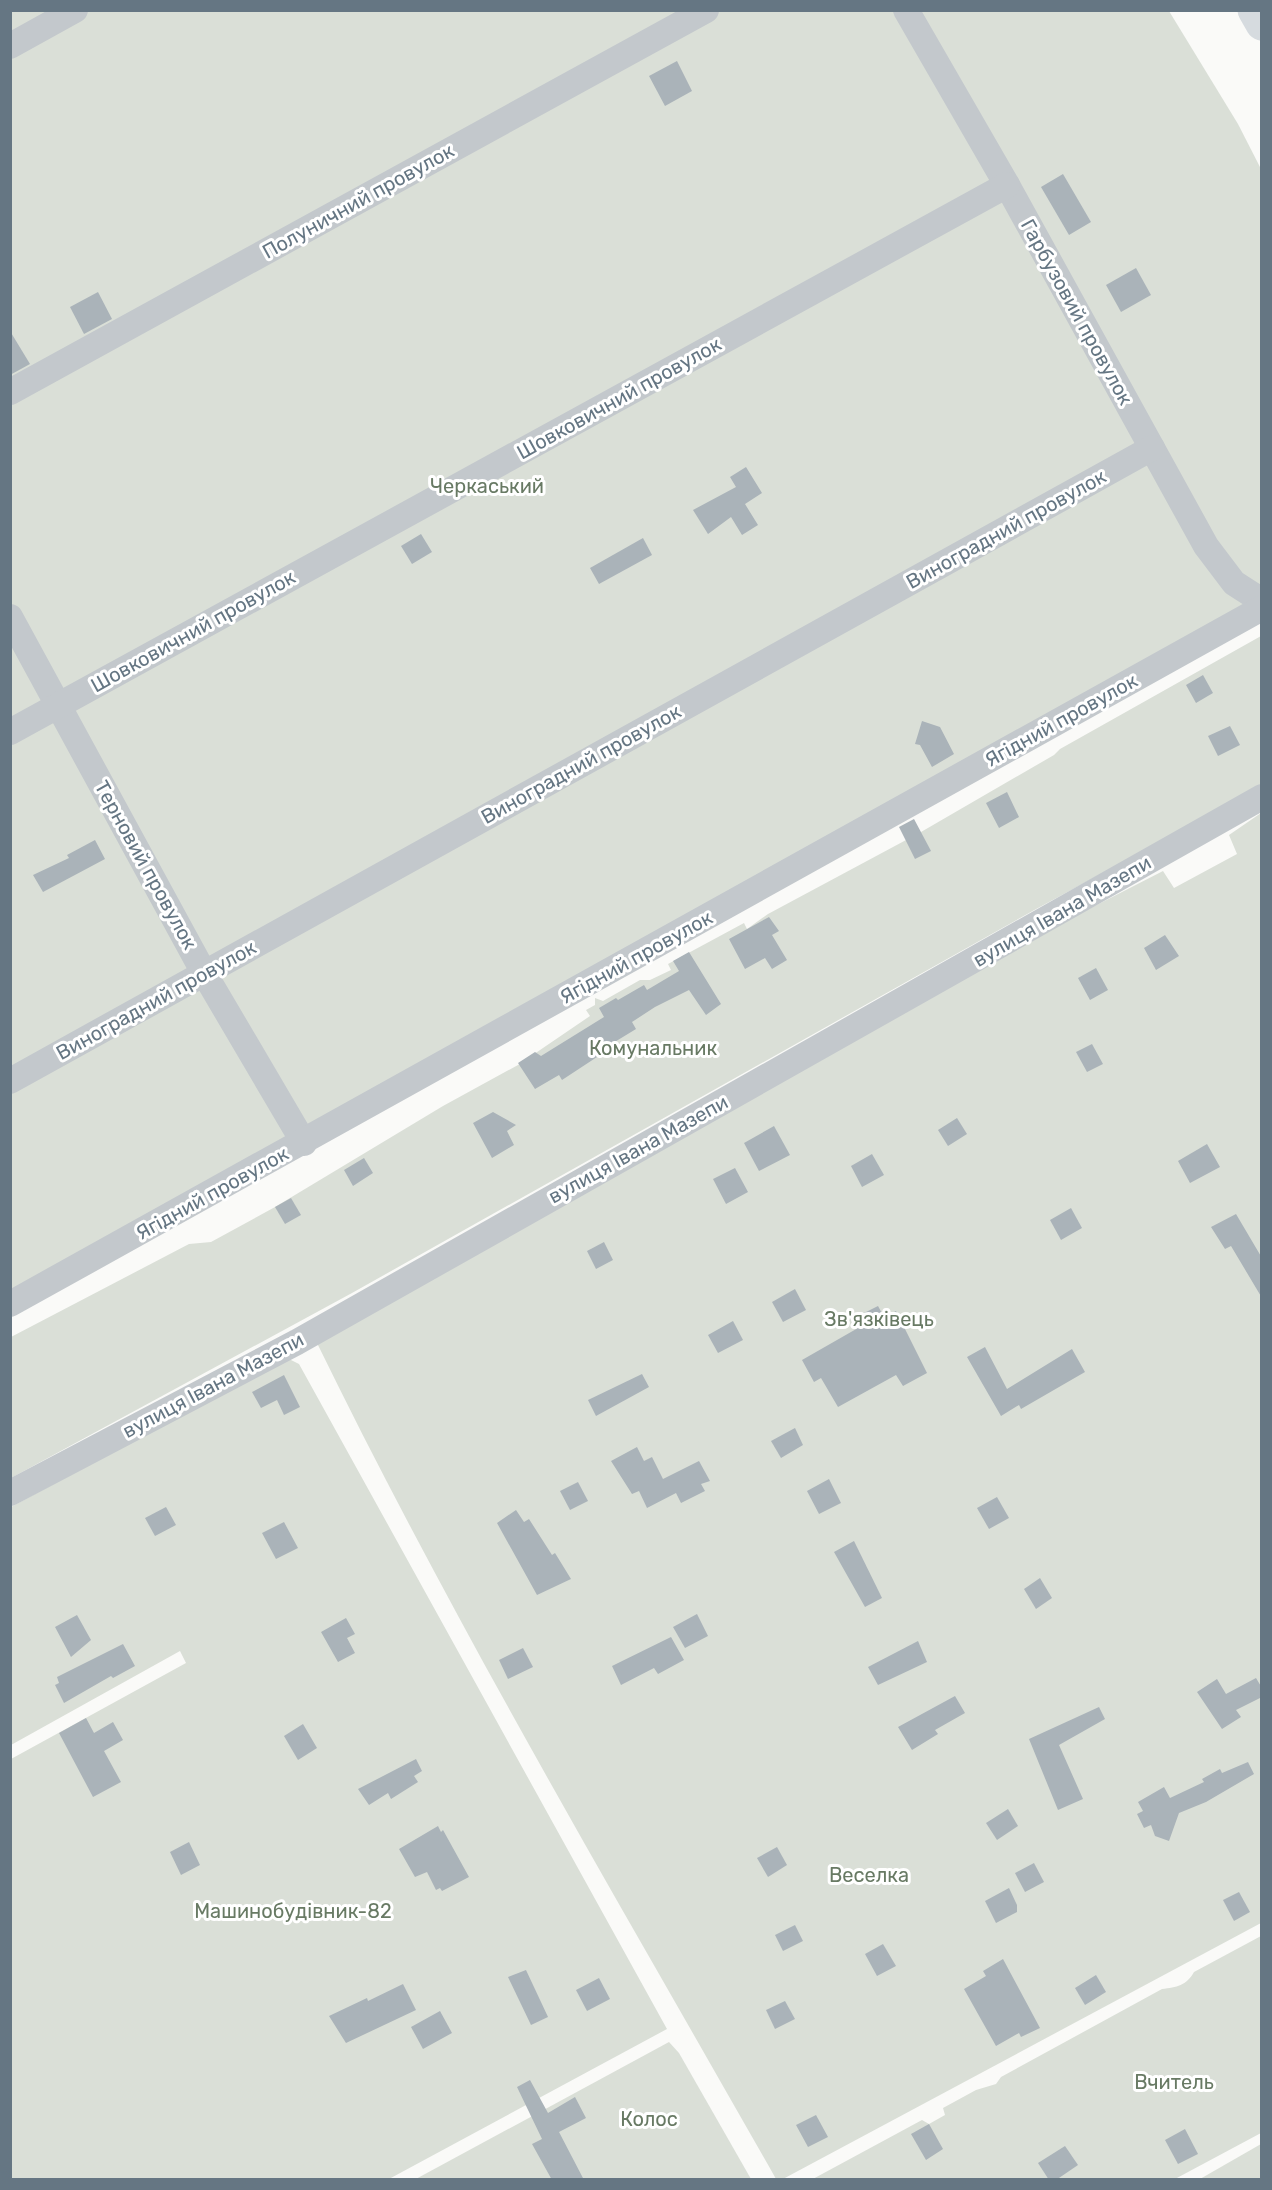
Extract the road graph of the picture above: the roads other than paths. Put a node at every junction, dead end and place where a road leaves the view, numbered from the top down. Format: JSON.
{"nodes":[{"id":1,"x":75,"y":10,"type":"edge"},
{"id":2,"x":706,"y":10,"type":"edge"},
{"id":3,"x":906,"y":10,"type":"edge"},
{"id":4,"x":1254,"y":10,"type":"edge"},
{"id":5,"x":1262,"y":24,"type":"edge"},
{"id":6,"x":10,"y":46,"type":"edge"},
{"id":7,"x":1007,"y":185,"type":"junction"},
{"id":8,"x":10,"y":392,"type":"edge"},
{"id":9,"x":1152,"y":448,"type":"junction"},
{"id":10,"x":1262,"y":601,"type":"edge"},
{"id":11,"x":1262,"y":608,"type":"edge"},
{"id":12,"x":10,"y":617,"type":"edge"},
{"id":13,"x":59,"y":705,"type":"junction"},
{"id":14,"x":10,"y":732,"type":"edge"},
{"id":15,"x":1262,"y":797,"type":"edge"},
{"id":16,"x":204,"y":973,"type":"junction"},
{"id":17,"x":10,"y":1081,"type":"edge"},
{"id":18,"x":304,"y":1143,"type":"junction"},
{"id":19,"x":10,"y":1304,"type":"edge"},
{"id":20,"x":10,"y":1493,"type":"edge"}],
"edges":[{"from":1,"to":6,"type":"street"},
{"from":2,"to":8,"type":"street","name":"Полуничний провулок"},
{"from":3,"to":7,"type":"street","name":"Гарбузовий провулок"},
{"from":4,"to":5,"type":"main road"},
{"from":7,"to":9,"type":"street","name":"Гарбузовий провулок"},
{"from":7,"to":13,"type":"street","name":"Шовковичний провулок"},
{"from":9,"to":10,"type":"street","name":"Гарбузовий провулок"},
{"from":9,"to":16,"type":"street","name":"Виноградний провулок"},
{"from":11,"to":18,"type":"street","name":"Ягідний провулок"},
{"from":12,"to":13,"type":"street","name":"Терновий провулок"},
{"from":13,"to":14,"type":"street","name":"Шовковичний провулок"},
{"from":13,"to":16,"type":"street","name":"Терновий провулок"},
{"from":15,"to":20,"type":"street","name":"вулиця Івана Мазепи"},
{"from":16,"to":17,"type":"street","name":"Виноградний провулок"},
{"from":16,"to":18,"type":"street","name":"Терновий провулок"},
{"from":18,"to":19,"type":"street","name":"Ягідний провулок"}]}
